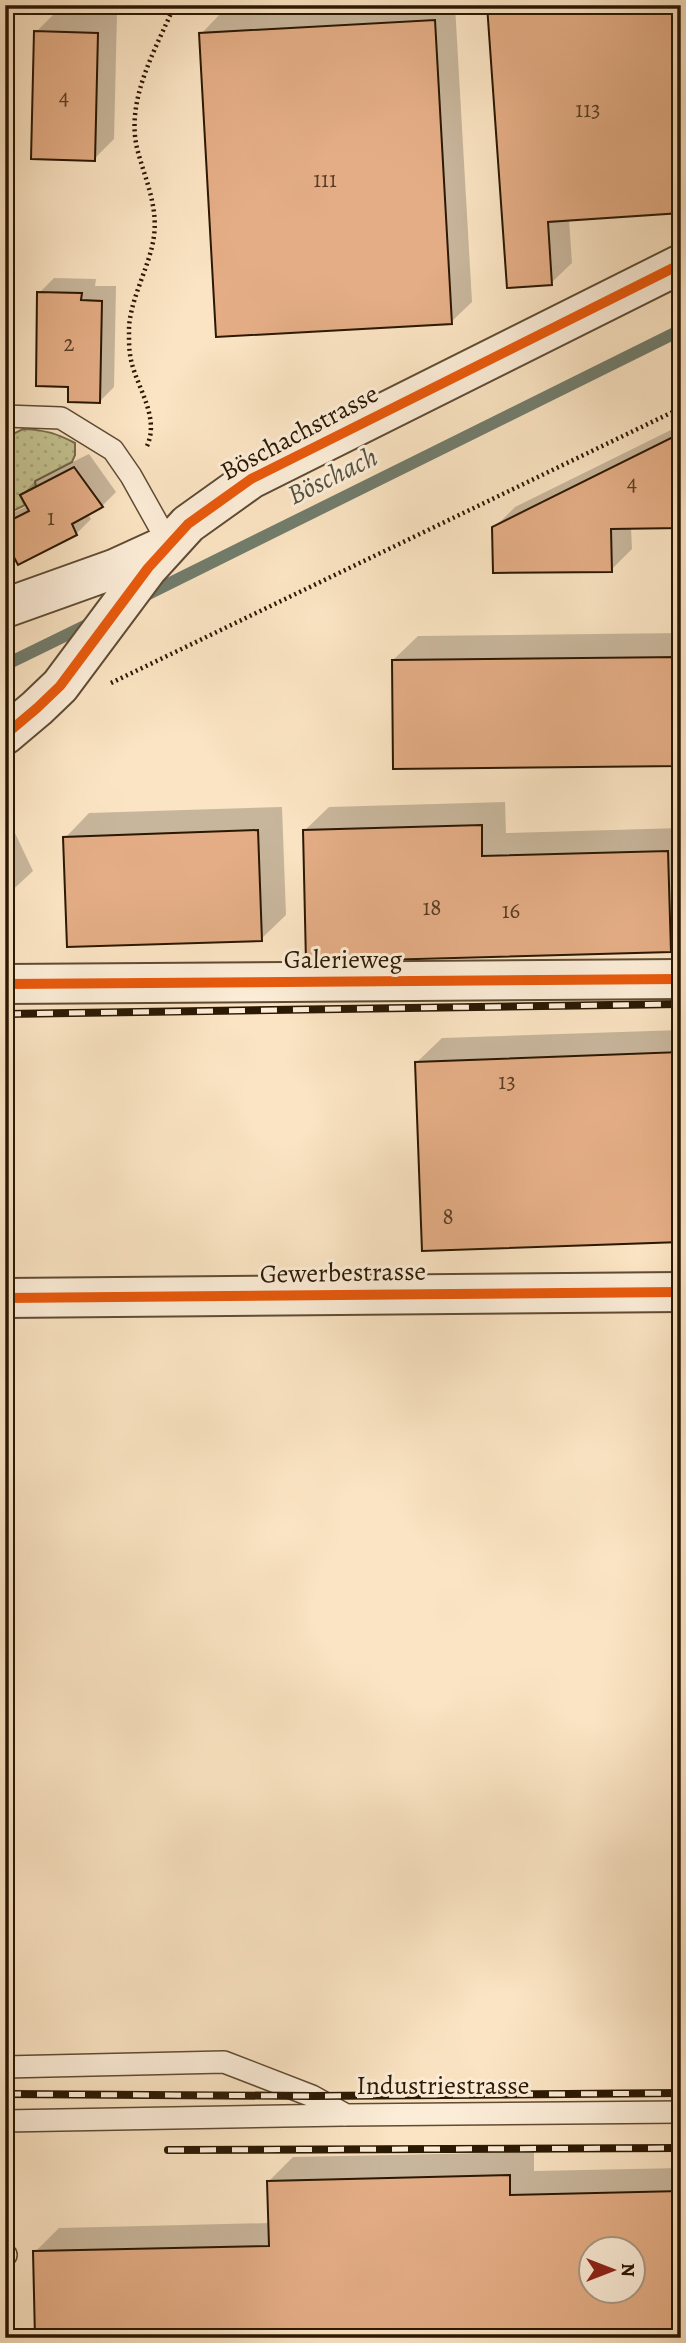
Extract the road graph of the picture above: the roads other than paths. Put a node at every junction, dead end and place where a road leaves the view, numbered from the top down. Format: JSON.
{"nodes":[{"id":1,"x":681,"y":264,"type":"edge"},
{"id":2,"x":5,"y":416,"type":"edge"},
{"id":3,"x":168,"y":546,"type":"junction"},
{"id":4,"x":5,"y":608,"type":"edge"},
{"id":5,"x":8,"y":734,"type":"edge"},
{"id":6,"x":681,"y":979,"type":"edge"},
{"id":7,"x":5,"y":984,"type":"edge"},
{"id":8,"x":681,"y":1292,"type":"edge"},
{"id":9,"x":5,"y":1298,"type":"edge"},
{"id":10,"x":5,"y":2067,"type":"edge"},
{"id":11,"x":681,"y":2112,"type":"edge"},
{"id":12,"x":346,"y":2115,"type":"junction"},
{"id":13,"x":5,"y":2121,"type":"edge"}],
"edges":[{"from":1,"to":3,"type":"street","name":"Böschachstrasse"},
{"from":2,"to":3,"type":"lane"},
{"from":3,"to":4,"type":"street","name":"Böschachstrasse"},
{"from":3,"to":5,"type":"street","name":"Böschachstrasse"},
{"from":6,"to":7,"type":"street","name":"Galerieweg"},
{"from":8,"to":9,"type":"street","name":"Gewerbestrasse"},
{"from":10,"to":12,"type":"lane","name":"Industriestrasse"},
{"from":11,"to":12,"type":"lane","name":"Industriestrasse"},
{"from":12,"to":13,"type":"lane"}]}
